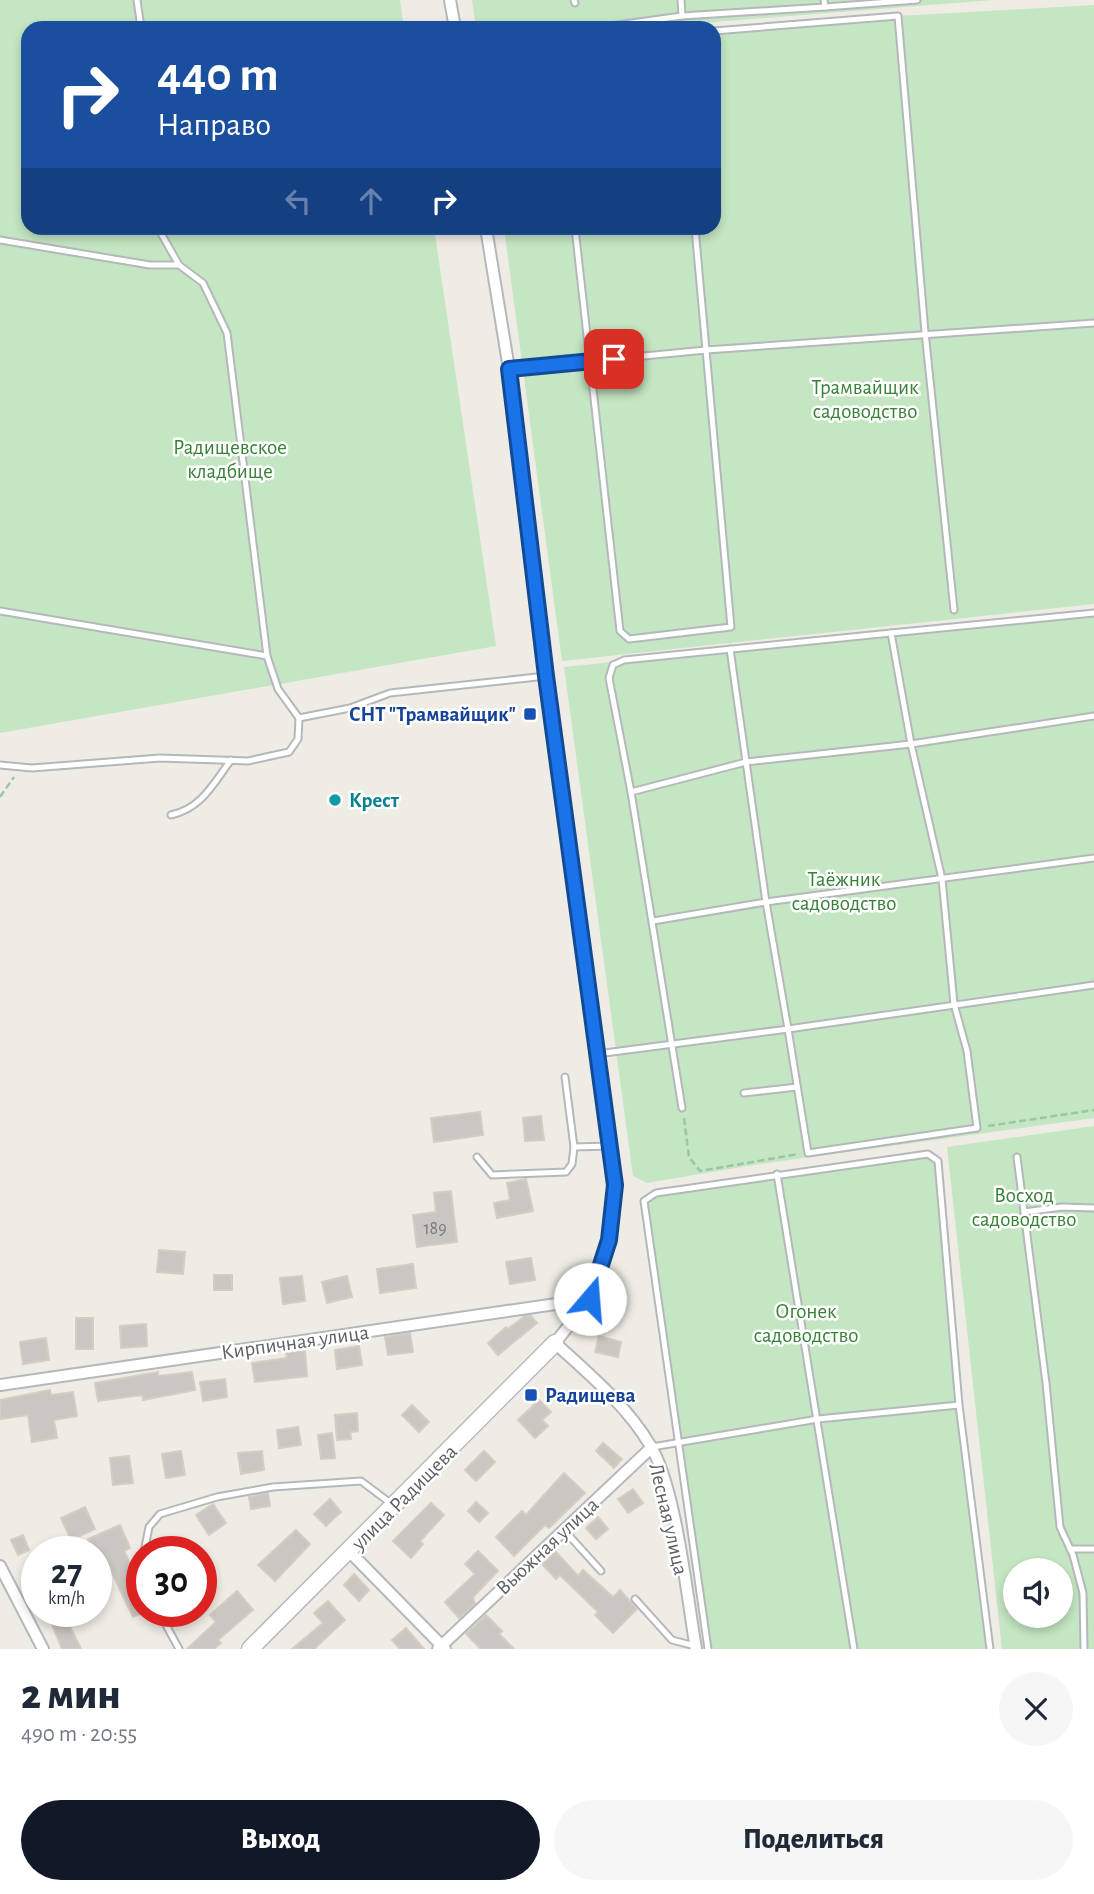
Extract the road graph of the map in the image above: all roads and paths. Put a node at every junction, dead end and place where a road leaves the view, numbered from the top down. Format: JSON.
{"nodes":[{"id":1,"x":136,"y":0,"type":"edge"},
{"id":2,"x":450,"y":0,"type":"edge"},
{"id":3,"x":681,"y":0,"type":"edge"},
{"id":4,"x":917,"y":0,"type":"edge"},
{"id":5,"x":825,"y":4,"type":"edge"},
{"id":6,"x":682,"y":16,"type":"junction"},
{"id":7,"x":140,"y":21,"type":"edge"},
{"id":8,"x":453,"y":21,"type":"edge"},
{"id":9,"x":646,"y":21,"type":"edge"},
{"id":10,"x":721,"y":30,"type":"edge"},
{"id":11,"x":162,"y":235,"type":"edge"},
{"id":12,"x":487,"y":235,"type":"edge"},
{"id":13,"x":576,"y":235,"type":"edge"},
{"id":14,"x":696,"y":235,"type":"edge"},
{"id":15,"x":0,"y":240,"type":"edge"},
{"id":16,"x":179,"y":265,"type":"junction"},
{"id":17,"x":1094,"y":323,"type":"edge"},
{"id":18,"x":925,"y":332,"type":"junction"},
{"id":19,"x":706,"y":350,"type":"junction"},
{"id":20,"x":591,"y":361,"type":"junction"},
{"id":21,"x":509,"y":369,"type":"junction"},
{"id":22,"x":954,"y":610,"type":"dead end"},
{"id":23,"x":0,"y":611,"type":"edge"},
{"id":24,"x":1094,"y":613,"type":"edge"},
{"id":25,"x":891,"y":634,"type":"junction"},
{"id":26,"x":730,"y":649,"type":"junction"},
{"id":27,"x":267,"y":656,"type":"junction"},
{"id":28,"x":546,"y":676,"type":"junction"},
{"id":29,"x":1094,"y":716,"type":"edge"},
{"id":30,"x":299,"y":718,"type":"junction"},
{"id":31,"x":911,"y":744,"type":"junction"},
{"id":32,"x":231,"y":760,"type":"junction"},
{"id":33,"x":746,"y":762,"type":"junction"},
{"id":34,"x":0,"y":765,"type":"edge"},
{"id":35,"x":21,"y":767,"type":"junction"},
{"id":36,"x":631,"y":792,"type":"junction"},
{"id":37,"x":0,"y":797,"type":"edge"},
{"id":38,"x":171,"y":815,"type":"dead end"},
{"id":39,"x":1094,"y":858,"type":"edge"},
{"id":40,"x":942,"y":878,"type":"junction"},
{"id":41,"x":766,"y":902,"type":"junction"},
{"id":42,"x":653,"y":921,"type":"junction"},
{"id":43,"x":1094,"y":985,"type":"edge"},
{"id":44,"x":954,"y":1004,"type":"junction"},
{"id":45,"x":788,"y":1029,"type":"junction"},
{"id":46,"x":674,"y":1044,"type":"junction"},
{"id":47,"x":597,"y":1054,"type":"junction"},
{"id":48,"x":565,"y":1077,"type":"dead end"},
{"id":49,"x":797,"y":1087,"type":"junction"},
{"id":50,"x":744,"y":1093,"type":"dead end"},
{"id":51,"x":682,"y":1108,"type":"joint"},
{"id":52,"x":1094,"y":1110,"type":"edge"},
{"id":53,"x":978,"y":1128,"type":"junction"},
{"id":54,"x":610,"y":1146,"type":"junction"},
{"id":55,"x":574,"y":1147,"type":"junction"},
{"id":56,"x":808,"y":1153,"type":"junction"},
{"id":57,"x":477,"y":1157,"type":"dead end"},
{"id":58,"x":1017,"y":1157,"type":"dead end"},
{"id":59,"x":777,"y":1174,"type":"junction"},
{"id":60,"x":1094,"y":1208,"type":"edge"},
{"id":61,"x":1024,"y":1212,"type":"junction"},
{"id":62,"x":590,"y":1299,"type":"junction"},
{"id":63,"x":555,"y":1343,"type":"junction"},
{"id":64,"x":0,"y":1385,"type":"edge"},
{"id":65,"x":959,"y":1405,"type":"junction"},
{"id":66,"x":818,"y":1419,"type":"junction"},
{"id":67,"x":677,"y":1443,"type":"junction"},
{"id":68,"x":652,"y":1447,"type":"junction"},
{"id":69,"x":394,"y":1506,"type":"junction"},
{"id":70,"x":564,"y":1530,"type":"junction"},
{"id":71,"x":147,"y":1536,"type":"edge"},
{"id":72,"x":1070,"y":1549,"type":"junction"},
{"id":73,"x":1094,"y":1549,"type":"edge"},
{"id":74,"x":349,"y":1551,"type":"junction"},
{"id":75,"x":0,"y":1566,"type":"edge"},
{"id":76,"x":601,"y":1571,"type":"dead end"},
{"id":77,"x":635,"y":1598,"type":"dead end"},
{"id":78,"x":167,"y":1627,"type":"edge"},
{"id":79,"x":696,"y":1647,"type":"edge"},
{"id":80,"x":441,"y":1648,"type":"edge"},
{"id":81,"x":43,"y":1649,"type":"edge"},
{"id":82,"x":179,"y":1649,"type":"edge"},
{"id":83,"x":250,"y":1649,"type":"edge"},
{"id":84,"x":708,"y":1649,"type":"edge"},
{"id":85,"x":854,"y":1649,"type":"edge"},
{"id":86,"x":990,"y":1649,"type":"edge"},
{"id":87,"x":1084,"y":1649,"type":"edge"}],
"edges":[{"from":1,"to":7,"type":"lane"},
{"from":2,"to":8,"type":"street"},
{"from":3,"to":6,"type":"lane"},
{"from":4,"to":5,"type":"lane"},
{"from":5,"to":6,"type":"lane"},
{"from":6,"to":9,"type":"lane"},
{"from":10,"to":18,"type":"lane"},
{"from":11,"to":16,"type":"lane"},
{"from":12,"to":21,"type":"street"},
{"from":13,"to":20,"type":"lane"},
{"from":14,"to":19,"type":"lane"},
{"from":15,"to":16,"type":"lane"},
{"from":16,"to":27,"type":"lane"},
{"from":17,"to":18,"type":"lane"},
{"from":18,"to":19,"type":"lane"},
{"from":18,"to":22,"type":"lane"},
{"from":19,"to":20,"type":"lane"},
{"from":19,"to":20,"type":"lane"},
{"from":20,"to":21,"type":"lane"},
{"from":21,"to":28,"type":"street"},
{"from":23,"to":27,"type":"lane"},
{"from":24,"to":25,"type":"lane"},
{"from":25,"to":26,"type":"lane"},
{"from":25,"to":31,"type":"lane"},
{"from":26,"to":33,"type":"lane"},
{"from":26,"to":36,"type":"lane"},
{"from":27,"to":30,"type":"lane"},
{"from":28,"to":30,"type":"lane"},
{"from":28,"to":47,"type":"street"},
{"from":29,"to":31,"type":"lane"},
{"from":30,"to":32,"type":"lane"},
{"from":31,"to":33,"type":"lane"},
{"from":31,"to":40,"type":"lane"},
{"from":32,"to":35,"type":"lane"},
{"from":32,"to":38,"type":"lane"},
{"from":33,"to":36,"type":"lane"},
{"from":33,"to":41,"type":"lane"},
{"from":34,"to":35,"type":"lane"},
{"from":35,"to":37,"type":"path"},
{"from":36,"to":42,"type":"lane"},
{"from":39,"to":40,"type":"lane"},
{"from":40,"to":41,"type":"lane"},
{"from":40,"to":44,"type":"lane"},
{"from":41,"to":42,"type":"lane"},
{"from":41,"to":45,"type":"lane"},
{"from":42,"to":46,"type":"lane"},
{"from":43,"to":44,"type":"lane"},
{"from":44,"to":45,"type":"lane"},
{"from":44,"to":53,"type":"lane"},
{"from":45,"to":46,"type":"lane"},
{"from":45,"to":49,"type":"lane"},
{"from":46,"to":47,"type":"lane"},
{"from":46,"to":51,"type":"lane"},
{"from":47,"to":54,"type":"street"},
{"from":48,"to":55,"type":"lane"},
{"from":49,"to":50,"type":"lane"},
{"from":49,"to":56,"type":"lane"},
{"from":51,"to":56,"type":"path"},
{"from":52,"to":53,"type":"path"},
{"from":53,"to":56,"type":"lane"},
{"from":54,"to":55,"type":"lane"},
{"from":54,"to":62,"type":"street"},
{"from":55,"to":57,"type":"lane"},
{"from":58,"to":61,"type":"lane"},
{"from":59,"to":65,"type":"lane"},
{"from":59,"to":66,"type":"lane"},
{"from":59,"to":67,"type":"lane"},
{"from":60,"to":61,"type":"lane"},
{"from":61,"to":72,"type":"lane"},
{"from":62,"to":63,"type":"street"},
{"from":62,"to":64,"type":"street","name":"Кирпичная улица"},
{"from":63,"to":68,"type":"street","name":"Лесная улица"},
{"from":63,"to":69,"type":"street","name":"улица Радищева"},
{"from":65,"to":66,"type":"lane"},
{"from":65,"to":86,"type":"lane"},
{"from":66,"to":67,"type":"lane"},
{"from":66,"to":85,"type":"lane"},
{"from":67,"to":68,"type":"lane"},
{"from":67,"to":84,"type":"lane"},
{"from":68,"to":70,"type":"street","name":"Вьюжная улица"},
{"from":68,"to":79,"type":"street","name":"Лесная улица"},
{"from":69,"to":71,"type":"lane"},
{"from":69,"to":74,"type":"street","name":"улица Радищева"},
{"from":70,"to":76,"type":"lane"},
{"from":70,"to":80,"type":"street","name":"Вьюжная улица"},
{"from":72,"to":73,"type":"lane"},
{"from":72,"to":87,"type":"lane"},
{"from":74,"to":80,"type":"street"},
{"from":74,"to":83,"type":"street","name":"улица Радищева"},
{"from":75,"to":81,"type":"street"},
{"from":77,"to":79,"type":"lane"},
{"from":78,"to":82,"type":"lane"}]}
